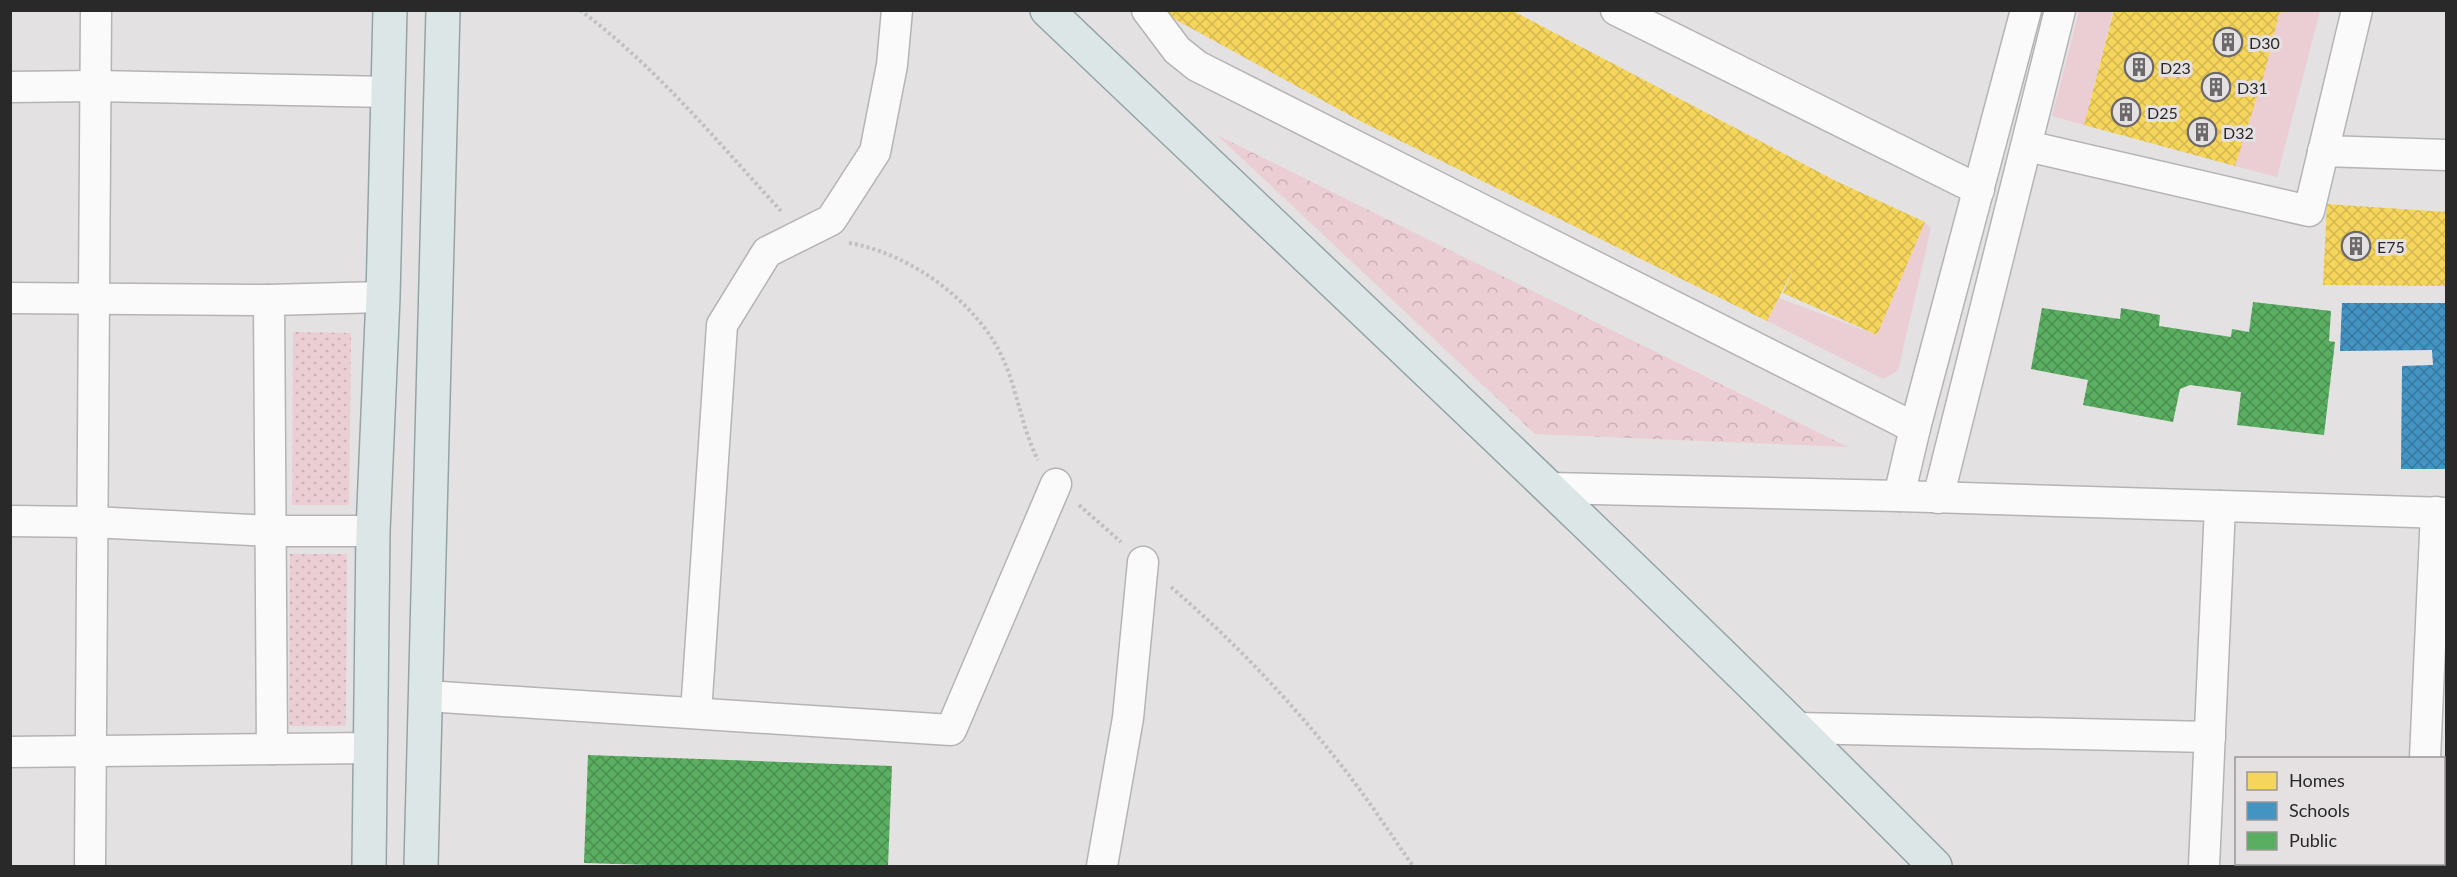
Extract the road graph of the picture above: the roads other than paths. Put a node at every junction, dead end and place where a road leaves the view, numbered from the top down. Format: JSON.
{"nodes":[{"id":1,"x":96,"y":10,"type":"edge"},
{"id":2,"x":390,"y":10,"type":"edge"},
{"id":3,"x":443,"y":10,"type":"edge"},
{"id":4,"x":897,"y":10,"type":"edge"},
{"id":5,"x":1047,"y":10,"type":"edge"},
{"id":6,"x":1147,"y":10,"type":"edge"},
{"id":7,"x":1616,"y":10,"type":"edge"},
{"id":8,"x":2026,"y":10,"type":"edge"},
{"id":9,"x":2060,"y":10,"type":"edge"},
{"id":10,"x":2357,"y":10,"type":"edge"},
{"id":11,"x":95,"y":86,"type":"junction"},
{"id":12,"x":10,"y":87,"type":"edge"},
{"id":13,"x":389,"y":92,"type":"junction"},
{"id":14,"x":2027,"y":146,"type":"junction"},
{"id":15,"x":2323,"y":151,"type":"junction"},
{"id":16,"x":2446,"y":155,"type":"edge"},
{"id":17,"x":1979,"y":190,"type":"junction"},
{"id":18,"x":94,"y":297,"type":"junction"},
{"id":19,"x":383,"y":297,"type":"junction"},
{"id":20,"x":10,"y":298,"type":"edge"},
{"id":21,"x":269,"y":300,"type":"junction"},
{"id":22,"x":1915,"y":428,"type":"junction"},
{"id":23,"x":1056,"y":484,"type":"road end"},
{"id":24,"x":1550,"y":488,"type":"junction"},
{"id":25,"x":1899,"y":496,"type":"junction"},
{"id":26,"x":1938,"y":498,"type":"junction"},
{"id":27,"x":2220,"y":507,"type":"junction"},
{"id":28,"x":2441,"y":513,"type":"edge"},
{"id":29,"x":10,"y":521,"type":"edge"},
{"id":30,"x":92,"y":522,"type":"junction"},
{"id":31,"x":271,"y":531,"type":"junction"},
{"id":32,"x":374,"y":531,"type":"junction"},
{"id":33,"x":1143,"y":562,"type":"road end"},
{"id":34,"x":426,"y":696,"type":"junction"},
{"id":35,"x":696,"y":713,"type":"junction"},
{"id":36,"x":1798,"y":728,"type":"junction"},
{"id":37,"x":2210,"y":737,"type":"junction"},
{"id":38,"x":370,"y":748,"type":"junction"},
{"id":39,"x":272,"y":749,"type":"junction"},
{"id":40,"x":91,"y":750,"type":"junction"},
{"id":41,"x":10,"y":752,"type":"edge"},
{"id":42,"x":2425,"y":757,"type":"edge"},
{"id":43,"x":90,"y":867,"type":"edge"},
{"id":44,"x":369,"y":867,"type":"edge"},
{"id":45,"x":421,"y":867,"type":"edge"},
{"id":46,"x":1102,"y":867,"type":"edge"},
{"id":47,"x":1935,"y":867,"type":"edge"},
{"id":48,"x":2204,"y":867,"type":"edge"}],
"edges":[{"from":1,"to":11,"type":"street"},
{"from":2,"to":13,"type":"main road"},
{"from":3,"to":34,"type":"main road"},
{"from":4,"to":35,"type":"street"},
{"from":5,"to":24,"type":"main road"},
{"from":6,"to":22,"type":"street"},
{"from":7,"to":17,"type":"street"},
{"from":8,"to":17,"type":"street"},
{"from":9,"to":14,"type":"street"},
{"from":10,"to":15,"type":"street"},
{"from":11,"to":12,"type":"street"},
{"from":11,"to":13,"type":"street"},
{"from":11,"to":18,"type":"street"},
{"from":13,"to":19,"type":"main road"},
{"from":14,"to":15,"type":"street"},
{"from":14,"to":26,"type":"street"},
{"from":15,"to":16,"type":"street"},
{"from":17,"to":22,"type":"street"},
{"from":18,"to":20,"type":"street"},
{"from":18,"to":21,"type":"street"},
{"from":18,"to":30,"type":"street"},
{"from":19,"to":21,"type":"street"},
{"from":19,"to":32,"type":"main road"},
{"from":21,"to":31,"type":"street"},
{"from":22,"to":25,"type":"street"},
{"from":23,"to":35,"type":"street"},
{"from":24,"to":25,"type":"street"},
{"from":24,"to":36,"type":"main road"},
{"from":25,"to":26,"type":"street"},
{"from":26,"to":27,"type":"street"},
{"from":27,"to":28,"type":"street"},
{"from":27,"to":37,"type":"street"},
{"from":28,"to":42,"type":"street"},
{"from":29,"to":30,"type":"street"},
{"from":30,"to":31,"type":"street"},
{"from":30,"to":40,"type":"street"},
{"from":31,"to":32,"type":"street"},
{"from":31,"to":39,"type":"street"},
{"from":32,"to":38,"type":"main road"},
{"from":33,"to":46,"type":"street"},
{"from":34,"to":35,"type":"street"},
{"from":34,"to":45,"type":"main road"},
{"from":36,"to":37,"type":"street"},
{"from":36,"to":47,"type":"main road"},
{"from":37,"to":48,"type":"street"},
{"from":38,"to":39,"type":"street"},
{"from":38,"to":44,"type":"main road"},
{"from":39,"to":40,"type":"street"},
{"from":40,"to":41,"type":"street"},
{"from":40,"to":43,"type":"street"}]}
